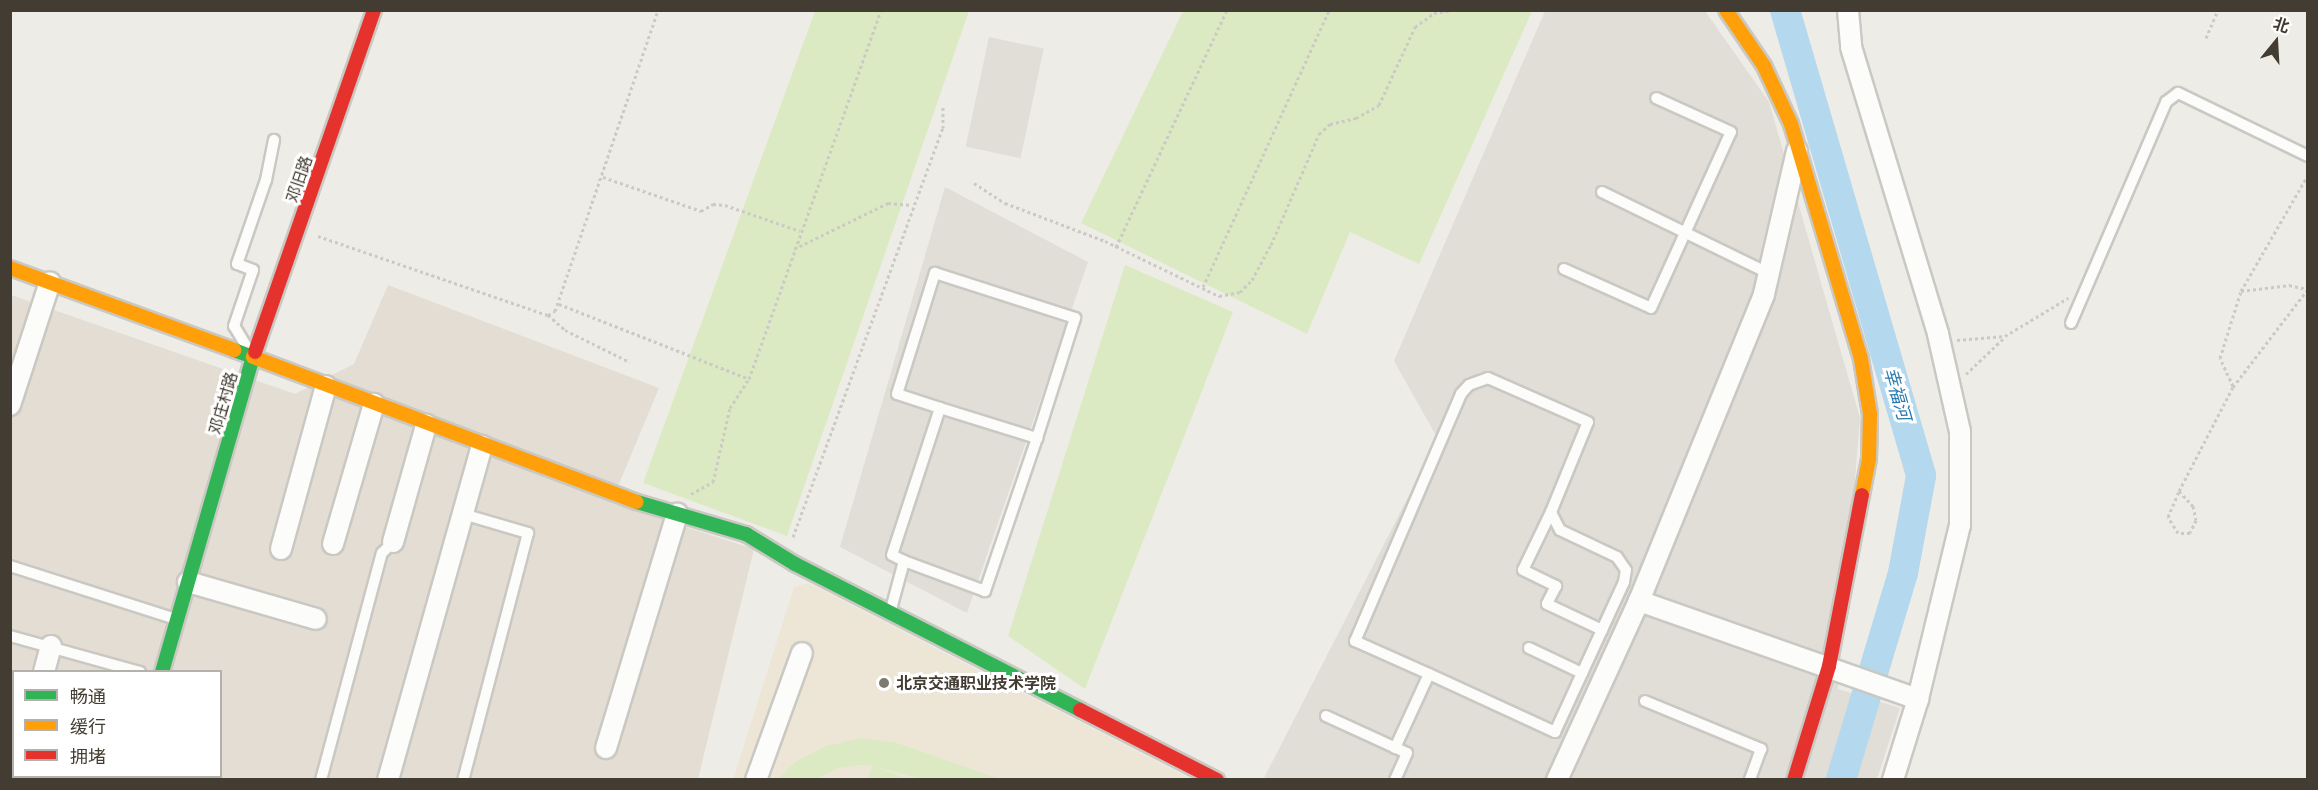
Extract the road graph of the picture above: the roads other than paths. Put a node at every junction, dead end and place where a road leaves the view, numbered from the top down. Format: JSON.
{"nodes":[{"id":1,"x":374,"y":10,"type":"edge"},
{"id":2,"x":1726,"y":10,"type":"edge"},
{"id":3,"x":1848,"y":10,"type":"edge"},
{"id":4,"x":1656,"y":98,"type":"dead end"},
{"id":5,"x":274,"y":140,"type":"dead end"},
{"id":6,"x":1797,"y":144,"type":"junction"},
{"id":7,"x":2307,"y":156,"type":"edge"},
{"id":8,"x":1602,"y":192,"type":"dead end"},
{"id":9,"x":1685,"y":232,"type":"junction"},
{"id":10,"x":10,"y":268,"type":"edge"},
{"id":11,"x":1564,"y":269,"type":"dead end"},
{"id":12,"x":1770,"y":274,"type":"junction"},
{"id":13,"x":50,"y":282,"type":"junction"},
{"id":14,"x":2071,"y":323,"type":"dead end"},
{"id":15,"x":253,"y":357,"type":"junction"},
{"id":16,"x":326,"y":386,"type":"junction"},
{"id":17,"x":374,"y":404,"type":"junction"},
{"id":18,"x":10,"y":405,"type":"edge"},
{"id":19,"x":940,"y":408,"type":"junction"},
{"id":20,"x":426,"y":424,"type":"junction"},
{"id":21,"x":1037,"y":438,"type":"junction"},
{"id":22,"x":482,"y":446,"type":"junction"},
{"id":23,"x":1551,"y":512,"type":"junction"},
{"id":24,"x":463,"y":514,"type":"junction"},
{"id":25,"x":677,"y":514,"type":"junction"},
{"id":26,"x":393,"y":542,"type":"joint"},
{"id":27,"x":333,"y":544,"type":"dead end"},
{"id":28,"x":280,"y":549,"type":"dead end"},
{"id":29,"x":904,"y":561,"type":"junction"},
{"id":30,"x":10,"y":566,"type":"edge"},
{"id":31,"x":188,"y":582,"type":"junction"},
{"id":32,"x":1639,"y":600,"type":"junction"},
{"id":33,"x":890,"y":613,"type":"junction"},
{"id":34,"x":316,"y":619,"type":"dead end"},
{"id":35,"x":177,"y":620,"type":"junction"},
{"id":36,"x":1602,"y":630,"type":"junction"},
{"id":37,"x":10,"y":636,"type":"edge"},
{"id":38,"x":51,"y":646,"type":"junction"},
{"id":39,"x":1529,"y":648,"type":"dead end"},
{"id":40,"x":802,"y":653,"type":"dead end"},
{"id":41,"x":1829,"y":666,"type":"junction"},
{"id":42,"x":45,"y":670,"type":"edge"},
{"id":43,"x":133,"y":670,"type":"edge"},
{"id":44,"x":163,"y":670,"type":"edge"},
{"id":45,"x":1582,"y":673,"type":"junction"},
{"id":46,"x":1429,"y":674,"type":"junction"},
{"id":47,"x":1918,"y":699,"type":"junction"},
{"id":48,"x":1645,"y":701,"type":"dead end"},
{"id":49,"x":1326,"y":716,"type":"dead end"},
{"id":50,"x":606,"y":748,"type":"dead end"},
{"id":51,"x":1395,"y":748,"type":"junction"},
{"id":52,"x":321,"y":780,"type":"edge"},
{"id":53,"x":388,"y":780,"type":"edge"},
{"id":54,"x":464,"y":780,"type":"edge"},
{"id":55,"x":756,"y":780,"type":"edge"},
{"id":56,"x":1217,"y":780,"type":"edge"},
{"id":57,"x":1395,"y":780,"type":"edge"},
{"id":58,"x":1557,"y":780,"type":"edge"},
{"id":59,"x":1750,"y":780,"type":"edge"},
{"id":60,"x":1794,"y":780,"type":"edge"},
{"id":61,"x":1893,"y":780,"type":"edge"}],
"edges":[{"from":1,"to":15,"type":"street","name":"邓旧路"},
{"from":2,"to":6,"type":"street"},
{"from":3,"to":47,"type":"street"},
{"from":4,"to":9,"type":"lane"},
{"from":5,"to":15,"type":"lane"},
{"from":6,"to":12,"type":"street"},
{"from":6,"to":41,"type":"street"},
{"from":7,"to":14,"type":"lane"},
{"from":8,"to":9,"type":"lane"},
{"from":9,"to":11,"type":"lane"},
{"from":9,"to":12,"type":"lane"},
{"from":10,"to":13,"type":"street","name":"邓庄村路"},
{"from":12,"to":32,"type":"street"},
{"from":13,"to":15,"type":"street","name":"邓庄村路"},
{"from":13,"to":18,"type":"street"},
{"from":15,"to":16,"type":"street"},
{"from":15,"to":31,"type":"street","name":"邓庄村路"},
{"from":16,"to":17,"type":"street"},
{"from":16,"to":28,"type":"street"},
{"from":17,"to":20,"type":"street"},
{"from":17,"to":27,"type":"street"},
{"from":19,"to":21,"type":"lane"},
{"from":19,"to":21,"type":"lane"},
{"from":19,"to":29,"type":"lane"},
{"from":20,"to":22,"type":"street"},
{"from":20,"to":26,"type":"street"},
{"from":21,"to":29,"type":"lane"},
{"from":22,"to":24,"type":"street"},
{"from":22,"to":25,"type":"street"},
{"from":23,"to":36,"type":"lane"},
{"from":23,"to":36,"type":"lane"},
{"from":23,"to":46,"type":"lane"},
{"from":24,"to":53,"type":"street"},
{"from":24,"to":54,"type":"lane"},
{"from":25,"to":33,"type":"street"},
{"from":25,"to":50,"type":"street"},
{"from":26,"to":52,"type":"lane"},
{"from":29,"to":33,"type":"lane"},
{"from":30,"to":35,"type":"lane"},
{"from":31,"to":34,"type":"street"},
{"from":31,"to":35,"type":"street","name":"邓庄村路"},
{"from":32,"to":41,"type":"street"},
{"from":32,"to":58,"type":"street"},
{"from":33,"to":56,"type":"street"},
{"from":35,"to":44,"type":"street","name":"邓庄村路"},
{"from":36,"to":45,"type":"lane"},
{"from":37,"to":38,"type":"lane"},
{"from":38,"to":42,"type":"street"},
{"from":38,"to":43,"type":"lane"},
{"from":39,"to":45,"type":"lane"},
{"from":40,"to":55,"type":"street"},
{"from":41,"to":47,"type":"street"},
{"from":41,"to":60,"type":"street"},
{"from":45,"to":46,"type":"lane"},
{"from":46,"to":51,"type":"lane"},
{"from":47,"to":61,"type":"street"},
{"from":48,"to":59,"type":"lane"},
{"from":49,"to":51,"type":"lane"},
{"from":51,"to":57,"type":"lane"}]}
